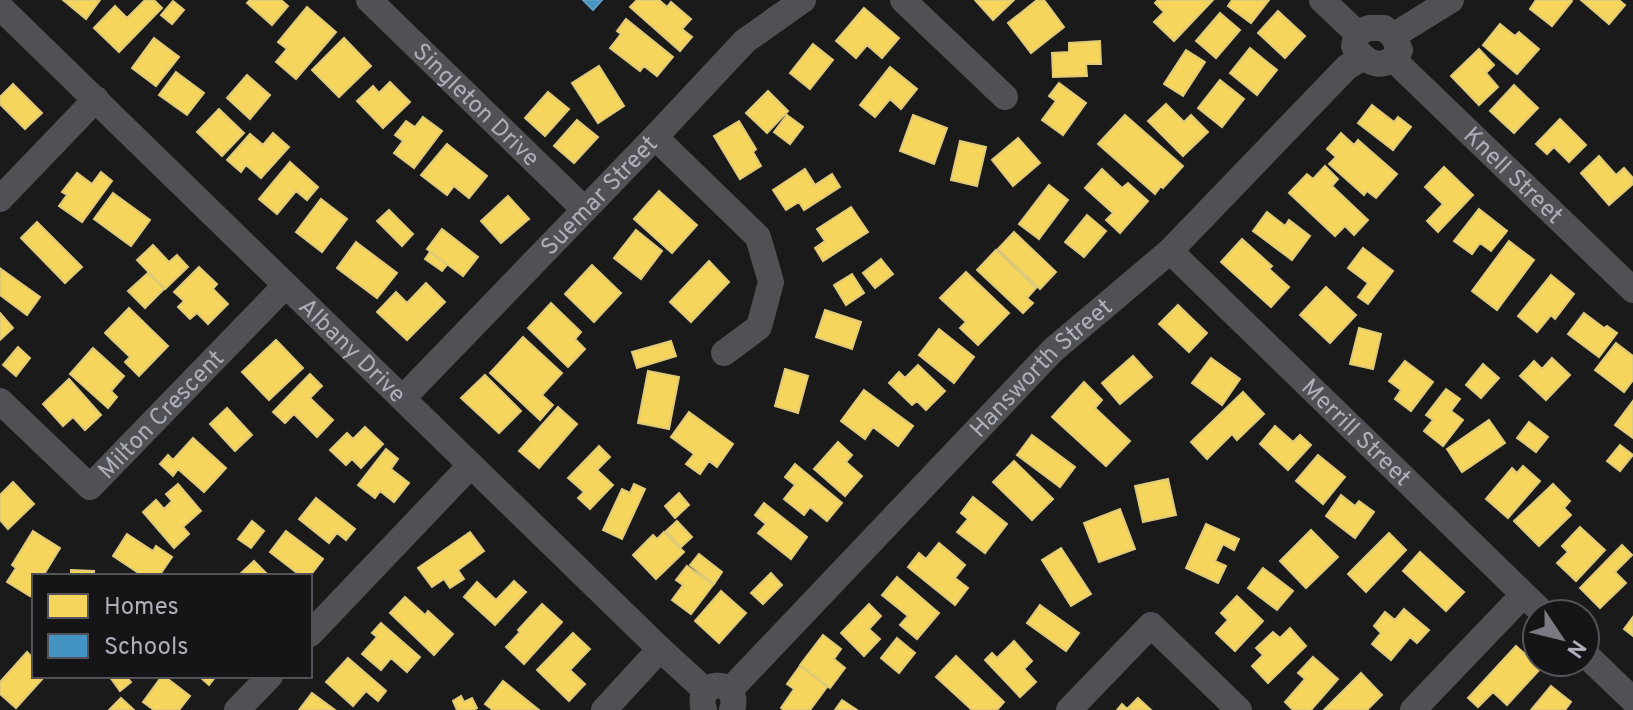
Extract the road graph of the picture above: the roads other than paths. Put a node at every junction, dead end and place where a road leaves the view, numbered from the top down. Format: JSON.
{"nodes":[{"id":1,"x":369,"y":0,"type":"edge"},
{"id":2,"x":803,"y":0,"type":"edge"},
{"id":3,"x":903,"y":0,"type":"edge"},
{"id":4,"x":1322,"y":0,"type":"edge"},
{"id":5,"x":1451,"y":0,"type":"edge"},
{"id":6,"x":0,"y":7,"type":"edge"},
{"id":7,"x":1359,"y":45,"type":"junction"},
{"id":8,"x":1394,"y":48,"type":"junction"},
{"id":9,"x":1005,"y":97,"type":"dead end"},
{"id":10,"x":96,"y":99,"type":"junction"},
{"id":11,"x":655,"y":137,"type":"junction"},
{"id":12,"x":0,"y":199,"type":"edge"},
{"id":13,"x":584,"y":209,"type":"junction"},
{"id":14,"x":1170,"y":251,"type":"junction"},
{"id":15,"x":285,"y":286,"type":"junction"},
{"id":16,"x":1633,"y":290,"type":"edge"},
{"id":17,"x":724,"y":353,"type":"dead end"},
{"id":18,"x":403,"y":398,"type":"junction"},
{"id":19,"x":0,"y":401,"type":"edge"},
{"id":20,"x":471,"y":465,"type":"junction"},
{"id":21,"x":1523,"y":595,"type":"junction"},
{"id":22,"x":1526,"y":598,"type":"edge"},
{"id":23,"x":312,"y":632,"type":"edge"},
{"id":24,"x":660,"y":649,"type":"junction"},
{"id":25,"x":1601,"y":669,"type":"edge"},
{"id":26,"x":268,"y":678,"type":"edge"},
{"id":27,"x":718,"y":700,"type":"edge"},
{"id":28,"x":1633,"y":700,"type":"edge"},
{"id":29,"x":237,"y":710,"type":"edge"},
{"id":30,"x":604,"y":710,"type":"edge"},
{"id":31,"x":1069,"y":710,"type":"edge"},
{"id":32,"x":1239,"y":710,"type":"edge"},
{"id":33,"x":1413,"y":710,"type":"edge"}],
"edges":[{"from":1,"to":13,"type":"street","name":"Singleton Drive"},
{"from":2,"to":11,"type":"street","name":"Suemar Street"},
{"from":3,"to":9,"type":"street"},
{"from":4,"to":7,"type":"street"},
{"from":5,"to":8,"type":"street"},
{"from":6,"to":10,"type":"street","name":"Albany Drive"},
{"from":7,"to":8,"type":"street"},
{"from":7,"to":14,"type":"street","name":"Hansworth Street"},
{"from":8,"to":16,"type":"street","name":"Knell Street"},
{"from":10,"to":12,"type":"street"},
{"from":10,"to":15,"type":"street","name":"Albany Drive"},
{"from":11,"to":13,"type":"street","name":"Suemar Street"},
{"from":11,"to":17,"type":"street"},
{"from":13,"to":18,"type":"street","name":"Suemar Street"},
{"from":14,"to":21,"type":"street","name":"Merrill Street"},
{"from":14,"to":27,"type":"street","name":"Hansworth Street"},
{"from":15,"to":18,"type":"street","name":"Albany Drive"},
{"from":15,"to":19,"type":"street","name":"Milton Crescent"},
{"from":18,"to":20,"type":"street","name":"Albany Drive"},
{"from":20,"to":23,"type":"street"},
{"from":20,"to":24,"type":"street","name":"Albany Drive"},
{"from":21,"to":22,"type":"street","name":"Merrill Street"},
{"from":21,"to":33,"type":"street"},
{"from":24,"to":27,"type":"street","name":"Albany Drive"},
{"from":24,"to":30,"type":"street"},
{"from":25,"to":28,"type":"street"},
{"from":26,"to":29,"type":"street"},
{"from":31,"to":32,"type":"street"}]}
